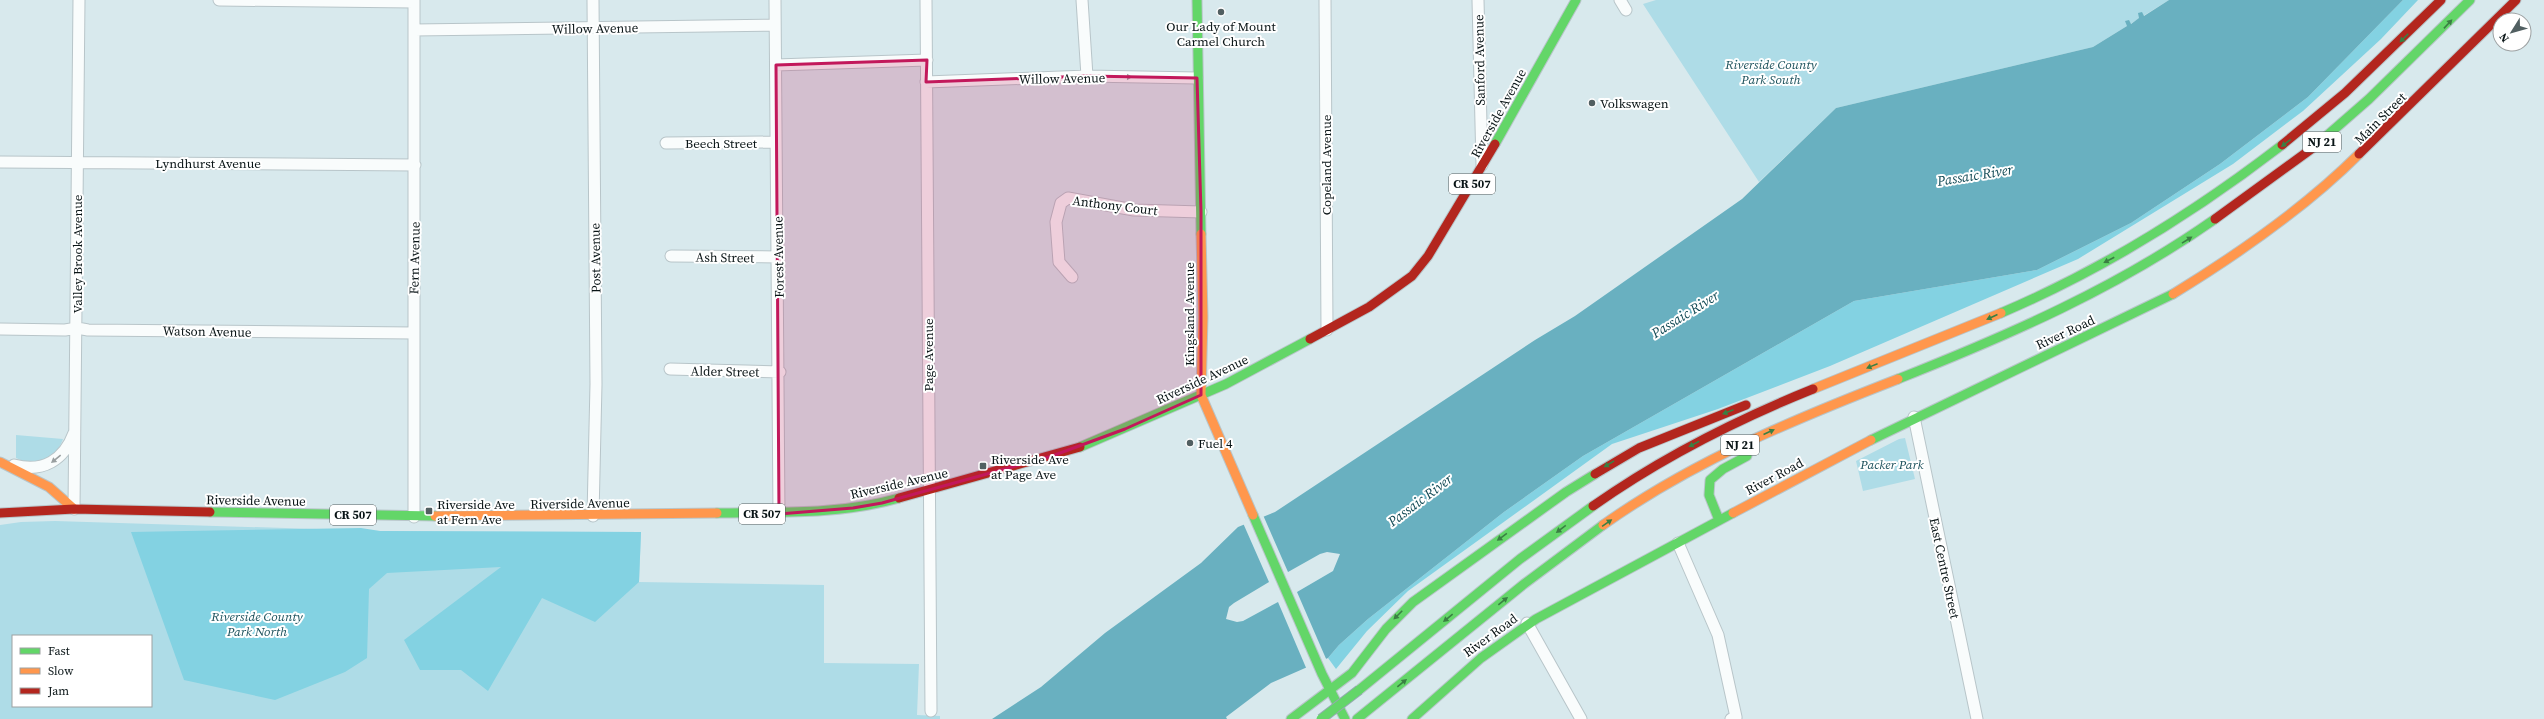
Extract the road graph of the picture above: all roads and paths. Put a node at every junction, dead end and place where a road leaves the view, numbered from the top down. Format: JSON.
{"nodes":[{"id":1,"x":79,"y":0,"type":"edge"},
{"id":2,"x":219,"y":0,"type":"edge"},
{"id":3,"x":593,"y":0,"type":"edge"},
{"id":4,"x":776,"y":0,"type":"edge"},
{"id":5,"x":926,"y":0,"type":"edge"},
{"id":6,"x":1082,"y":0,"type":"edge"},
{"id":7,"x":1197,"y":0,"type":"edge"},
{"id":8,"x":1325,"y":0,"type":"edge"},
{"id":9,"x":1478,"y":0,"type":"edge"},
{"id":10,"x":1576,"y":0,"type":"edge"},
{"id":11,"x":1620,"y":0,"type":"edge"},
{"id":12,"x":2441,"y":0,"type":"edge"},
{"id":13,"x":2470,"y":0,"type":"edge"},
{"id":14,"x":2516,"y":0,"type":"edge"},
{"id":15,"x":414,"y":1,"type":"edge"},
{"id":16,"x":1626,"y":10,"type":"dead end"},
{"id":17,"x":775,"y":25,"type":"junction"},
{"id":18,"x":593,"y":28,"type":"junction"},
{"id":19,"x":414,"y":30,"type":"junction"},
{"id":20,"x":927,"y":60,"type":"junction"},
{"id":21,"x":776,"y":65,"type":"junction"},
{"id":22,"x":1087,"y":76,"type":"junction"},
{"id":23,"x":1197,"y":78,"type":"junction"},
{"id":24,"x":926,"y":82,"type":"junction"},
{"id":25,"x":776,"y":142,"type":"junction"},
{"id":26,"x":666,"y":143,"type":"dead end"},
{"id":27,"x":0,"y":162,"type":"edge"},
{"id":28,"x":77,"y":162,"type":"junction"},
{"id":29,"x":415,"y":165,"type":"junction"},
{"id":30,"x":1482,"y":168,"type":"junction"},
{"id":31,"x":1201,"y":212,"type":"junction"},
{"id":32,"x":671,"y":256,"type":"dead end"},
{"id":33,"x":778,"y":257,"type":"junction"},
{"id":34,"x":1072,"y":277,"type":"dead end"},
{"id":35,"x":2172,"y":295,"type":"joint"},
{"id":36,"x":77,"y":328,"type":"junction"},
{"id":37,"x":0,"y":329,"type":"edge"},
{"id":38,"x":1327,"y":330,"type":"junction"},
{"id":39,"x":414,"y":333,"type":"junction"},
{"id":40,"x":1953,"y":357,"type":"junction"},
{"id":41,"x":670,"y":370,"type":"dead end"},
{"id":42,"x":780,"y":372,"type":"junction"},
{"id":43,"x":1832,"y":382,"type":"junction"},
{"id":44,"x":1796,"y":385,"type":"dead end"},
{"id":45,"x":1201,"y":396,"type":"junction"},
{"id":46,"x":1759,"y":400,"type":"dead end"},
{"id":47,"x":1914,"y":417,"type":"junction"},
{"id":48,"x":76,"y":426,"type":"junction"},
{"id":49,"x":1788,"y":434,"type":"dead end"},
{"id":50,"x":1758,"y":450,"type":"dead end"},
{"id":51,"x":0,"y":462,"type":"edge"},
{"id":52,"x":928,"y":491,"type":"junction"},
{"id":53,"x":74,"y":509,"type":"junction"},
{"id":54,"x":0,"y":513,"type":"edge"},
{"id":55,"x":780,"y":514,"type":"junction"},
{"id":56,"x":593,"y":516,"type":"junction"},
{"id":57,"x":414,"y":517,"type":"junction"},
{"id":58,"x":1719,"y":520,"type":"junction"},
{"id":59,"x":1678,"y":543,"type":"junction"},
{"id":60,"x":1528,"y":623,"type":"junction"},
{"id":61,"x":1331,"y":691,"type":"junction"},
{"id":62,"x":931,"y":711,"type":"dead end"},
{"id":63,"x":1291,"y":719,"type":"edge"},
{"id":64,"x":1321,"y":719,"type":"edge"},
{"id":65,"x":1345,"y":719,"type":"edge"},
{"id":66,"x":1357,"y":719,"type":"edge"},
{"id":67,"x":1412,"y":719,"type":"edge"},
{"id":68,"x":1581,"y":719,"type":"edge"},
{"id":69,"x":1731,"y":719,"type":"edge"},
{"id":70,"x":1977,"y":719,"type":"edge"}],
"edges":[{"from":1,"to":28,"type":"street","name":"Valley Brook Avenue"},
{"from":2,"to":15,"type":"street"},
{"from":3,"to":18,"type":"street","name":"Post Avenue"},
{"from":4,"to":17,"type":"street","name":"Forest Avenue"},
{"from":5,"to":20,"type":"street","name":"Page Avenue"},
{"from":6,"to":22,"type":"street"},
{"from":7,"to":23,"type":"main road","name":"Kingsland Avenue"},
{"from":8,"to":38,"type":"street","name":"Copeland Avenue"},
{"from":9,"to":30,"type":"street","name":"Sanford Avenue"},
{"from":10,"to":30,"type":"main road","name":"Riverside Avenue","number":"CR 507"},
{"from":11,"to":16,"type":"street"},
{"from":12,"to":43,"type":"main road","number":"NJ 21","one_way":true},
{"from":40,"to":13,"type":"main road","number":"NJ 21","one_way":true},
{"from":14,"to":35,"type":"main road","name":"Main Street"},
{"from":15,"to":19,"type":"street","name":"Fern Avenue"},
{"from":17,"to":18,"type":"street","name":"Willow Avenue"},
{"from":17,"to":21,"type":"street","name":"Forest Avenue"},
{"from":18,"to":19,"type":"street","name":"Willow Avenue"},
{"from":18,"to":56,"type":"street","name":"Post Avenue"},
{"from":19,"to":29,"type":"street","name":"Fern Avenue"},
{"from":20,"to":21,"type":"street"},
{"from":20,"to":24,"type":"street","name":"Page Avenue"},
{"from":21,"to":25,"type":"street","name":"Forest Avenue"},
{"from":22,"to":23,"type":"street","name":"Willow Avenue","one_way":true},
{"from":22,"to":24,"type":"street","name":"Willow Avenue"},
{"from":23,"to":31,"type":"main road","name":"Kingsland Avenue"},
{"from":24,"to":52,"type":"street","name":"Page Avenue"},
{"from":25,"to":26,"type":"street","name":"Beech Street"},
{"from":25,"to":33,"type":"street","name":"Forest Avenue"},
{"from":27,"to":28,"type":"street","name":"Lyndhurst Avenue"},
{"from":28,"to":29,"type":"street","name":"Lyndhurst Avenue"},
{"from":28,"to":36,"type":"street","name":"Valley Brook Avenue"},
{"from":29,"to":39,"type":"street","name":"Fern Avenue"},
{"from":30,"to":38,"type":"main road","name":"Riverside Avenue","number":"CR 507"},
{"from":31,"to":34,"type":"street","name":"Anthony Court"},
{"from":31,"to":45,"type":"main road","name":"Kingsland Avenue"},
{"from":32,"to":33,"type":"street","name":"Ash Street"},
{"from":33,"to":42,"type":"street","name":"Forest Avenue"},
{"from":35,"to":47,"type":"main road","name":"River Road"},
{"from":36,"to":37,"type":"street","name":"Watson Avenue"},
{"from":36,"to":39,"type":"street","name":"Watson Avenue"},
{"from":36,"to":48,"type":"street","name":"Valley Brook Avenue"},
{"from":38,"to":45,"type":"main road","name":"Riverside Avenue","number":"CR 507"},
{"from":39,"to":57,"type":"street","name":"Fern Avenue"},
{"from":40,"to":49,"type":"main road"},
{"from":66,"to":40,"type":"main road","number":"NJ 21","one_way":true},
{"from":41,"to":42,"type":"street","name":"Alder Street"},
{"from":42,"to":55,"type":"street","name":"Forest Avenue"},
{"from":43,"to":44,"type":"main road"},
{"from":43,"to":64,"type":"main road","number":"NJ 21","one_way":true,"bridge":true},
{"from":45,"to":52,"type":"main road","name":"Riverside Avenue","number":"CR 507"},
{"from":45,"to":61,"type":"main road","name":"Kingsland Avenue"},
{"from":46,"to":61,"type":"main road","one_way":true},
{"from":47,"to":58,"type":"main road","name":"River Road"},
{"from":47,"to":70,"type":"street","name":"East Centre Street"},
{"from":48,"to":51,"type":"street","one_way":true},
{"from":48,"to":53,"type":"street","name":"Valley Brook Avenue"},
{"from":50,"to":58,"type":"main road"},
{"from":51,"to":53,"type":"main road"},
{"from":52,"to":55,"type":"main road","name":"Riverside Avenue","number":"CR 507"},
{"from":52,"to":62,"type":"street","name":"Page Avenue"},
{"from":53,"to":54,"type":"main road","name":"Riverside Avenue","number":"CR 507"},
{"from":53,"to":57,"type":"main road","name":"Riverside Avenue","number":"CR 507"},
{"from":55,"to":56,"type":"main road","name":"Riverside Avenue","number":"CR 507"},
{"from":56,"to":57,"type":"main road","name":"Riverside Avenue","number":"CR 507"},
{"from":58,"to":59,"type":"main road","name":"River Road"},
{"from":59,"to":60,"type":"main road","name":"River Road"},
{"from":59,"to":69,"type":"street"},
{"from":60,"to":67,"type":"main road","name":"River Road"},
{"from":60,"to":68,"type":"street"},
{"from":61,"to":63,"type":"main road"},
{"from":61,"to":65,"type":"main road","name":"Kingsland Avenue"}]}
